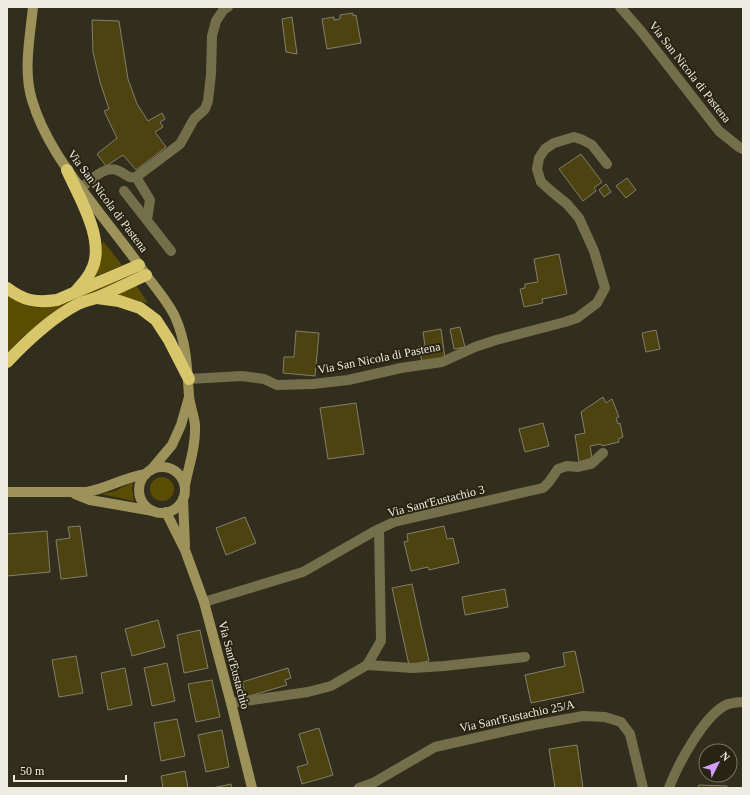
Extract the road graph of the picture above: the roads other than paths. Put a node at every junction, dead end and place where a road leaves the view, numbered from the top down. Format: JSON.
{"nodes":[{"id":1,"x":33,"y":7,"type":"edge"},
{"id":2,"x":228,"y":7,"type":"edge"},
{"id":3,"x":620,"y":7,"type":"edge"},
{"id":4,"x":743,"y":149,"type":"edge"},
{"id":5,"x":607,"y":164,"type":"dead end"},
{"id":6,"x":67,"y":170,"type":"junction"},
{"id":7,"x":136,"y":177,"type":"junction"},
{"id":8,"x":81,"y":188,"type":"junction"},
{"id":9,"x":124,"y":191,"type":"dead end"},
{"id":10,"x":147,"y":220,"type":"junction"},
{"id":11,"x":171,"y":251,"type":"dead end"},
{"id":12,"x":143,"y":270,"type":"junction"},
{"id":13,"x":7,"y":288,"type":"edge"},
{"id":14,"x":76,"y":292,"type":"junction"},
{"id":15,"x":96,"y":298,"type":"junction"},
{"id":16,"x":7,"y":362,"type":"edge"},
{"id":17,"x":189,"y":379,"type":"junction"},
{"id":18,"x":189,"y":397,"type":"junction"},
{"id":19,"x":603,"y":453,"type":"dead end"},
{"id":20,"x":148,"y":472,"type":"junction"},
{"id":21,"x":185,"y":485,"type":"junction"},
{"id":22,"x":7,"y":492,"type":"edge"},
{"id":23,"x":71,"y":493,"type":"junction"},
{"id":24,"x":183,"y":499,"type":"junction"},
{"id":25,"x":163,"y":512,"type":"junction"},
{"id":26,"x":379,"y":529,"type":"junction"},
{"id":27,"x":185,"y":550,"type":"junction"},
{"id":28,"x":204,"y":602,"type":"junction"},
{"id":29,"x":525,"y":656,"type":"dead end"},
{"id":30,"x":367,"y":665,"type":"junction"},
{"id":31,"x":743,"y":702,"type":"edge"},
{"id":32,"x":232,"y":703,"type":"junction"},
{"id":33,"x":252,"y":788,"type":"edge"},
{"id":34,"x":359,"y":788,"type":"edge"},
{"id":35,"x":642,"y":788,"type":"edge"},
{"id":36,"x":669,"y":788,"type":"edge"}],
"edges":[{"from":1,"to":6,"type":"street","name":"Via San Nicola di Pastena"},
{"from":2,"to":7,"type":"street"},
{"from":3,"to":4,"type":"street","name":"Via San Nicola di Pastena"},
{"from":5,"to":17,"type":"street","name":"Via San Nicola di Pastena"},
{"from":6,"to":8,"type":"street","name":"Via San Nicola di Pastena"},
{"from":6,"to":14,"type":"highway"},
{"from":7,"to":8,"type":"street"},
{"from":7,"to":10,"type":"street"},
{"from":8,"to":12,"type":"street","name":"Via San Nicola di Pastena"},
{"from":9,"to":10,"type":"street"},
{"from":10,"to":11,"type":"street"},
{"from":12,"to":14,"type":"highway"},
{"from":12,"to":15,"type":"highway"},
{"from":12,"to":17,"type":"street","name":"Via San Nicola di Pastena"},
{"from":13,"to":14,"type":"highway"},
{"from":15,"to":16,"type":"highway"},
{"from":15,"to":17,"type":"highway"},
{"from":17,"to":18,"type":"street","name":"Via San Nicola di Pastena"},
{"from":18,"to":20,"type":"street","name":"Via San Nicola di Pastena"},
{"from":18,"to":21,"type":"street","name":"Via San Nicola di Pastena"},
{"from":19,"to":26,"type":"street","name":"Via Sant'Eustachio 3"},
{"from":20,"to":21,"type":"street"},
{"from":20,"to":23,"type":"street"},
{"from":20,"to":25,"type":"street"},
{"from":21,"to":24,"type":"street"},
{"from":22,"to":23,"type":"street"},
{"from":23,"to":25,"type":"street"},
{"from":24,"to":25,"type":"street"},
{"from":24,"to":27,"type":"street","name":"Via Sant'Eustachio"},
{"from":25,"to":27,"type":"street","name":"Via Sant'Eustachio"},
{"from":26,"to":28,"type":"street","name":"Via Sant'Eustachio 3"},
{"from":26,"to":30,"type":"street"},
{"from":27,"to":28,"type":"street","name":"Via Sant'Eustachio"},
{"from":28,"to":32,"type":"street","name":"Via Sant'Eustachio"},
{"from":29,"to":30,"type":"street"},
{"from":30,"to":32,"type":"street"},
{"from":31,"to":36,"type":"street"},
{"from":32,"to":33,"type":"street","name":"Via Sant'Eustachio"},
{"from":34,"to":35,"type":"street","name":"Via Sant'Eustachio 25/A"}]}
